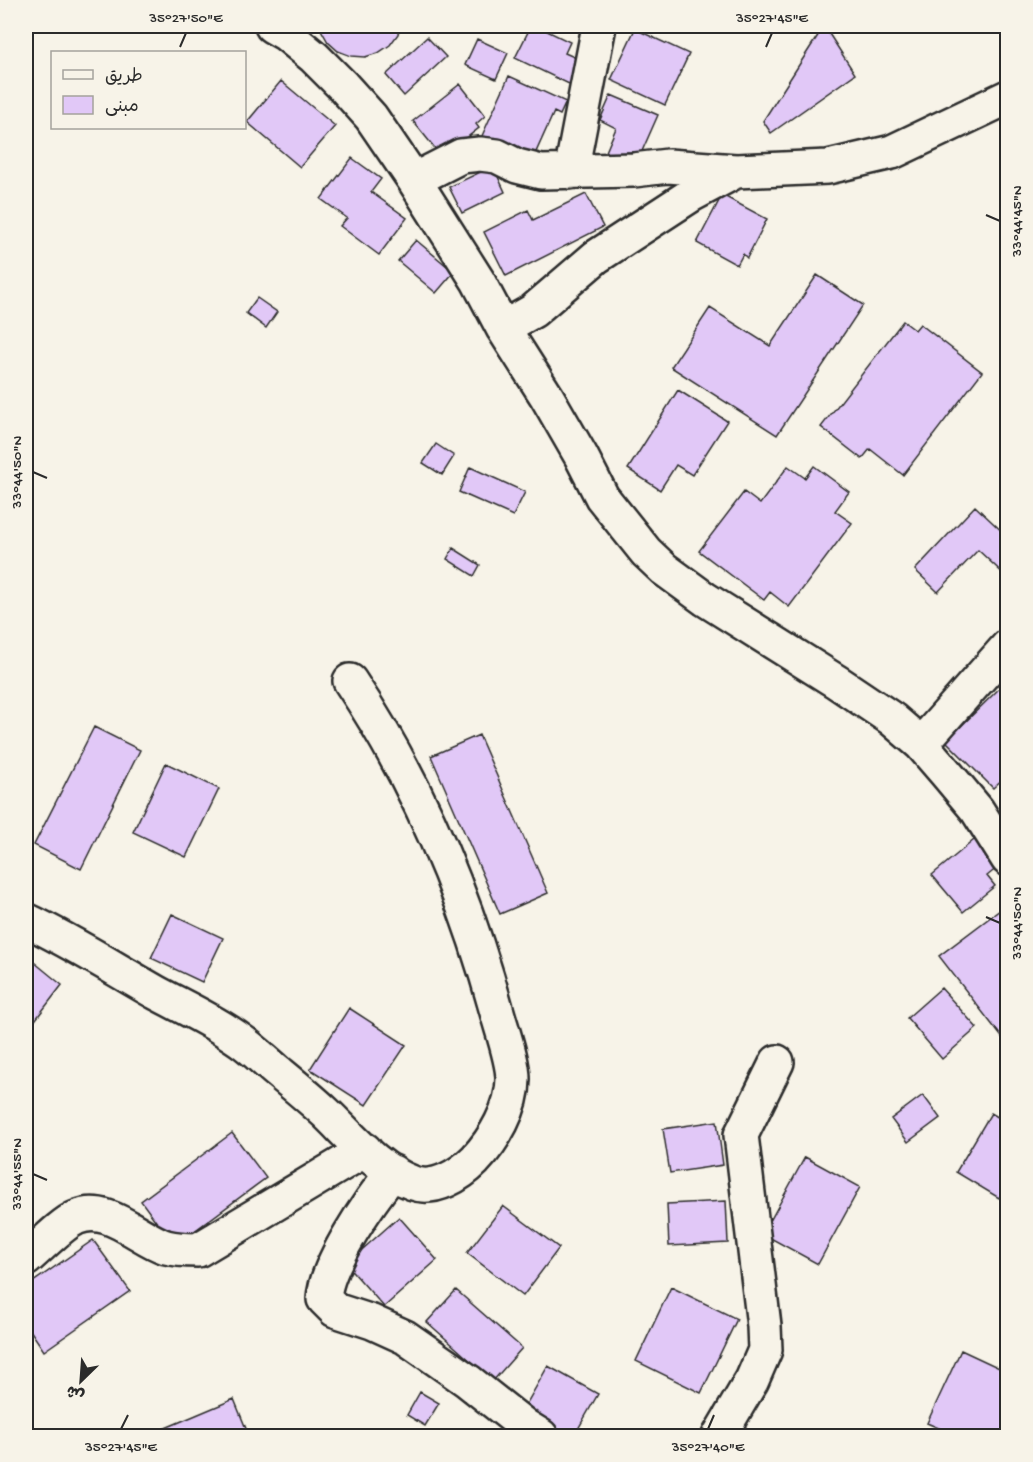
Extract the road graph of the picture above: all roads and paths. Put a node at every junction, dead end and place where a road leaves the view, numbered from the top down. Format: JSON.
{"nodes":[{"id":1,"x":272,"y":26,"type":"edge"},
{"id":2,"x":599,"y":26,"type":"edge"},
{"id":3,"x":1008,"y":97,"type":"edge"},
{"id":4,"x":736,"y":171,"type":"junction"},
{"id":5,"x":571,"y":172,"type":"junction"},
{"id":6,"x":414,"y":180,"type":"junction"},
{"id":7,"x":503,"y":328,"type":"junction"},
{"id":8,"x":1008,"y":646,"type":"edge"},
{"id":9,"x":350,"y":681,"type":"dead end"},
{"id":10,"x":921,"y":744,"type":"junction"},
{"id":11,"x":1008,"y":859,"type":"edge"},
{"id":12,"x":26,"y":920,"type":"edge"},
{"id":13,"x":777,"y":1062,"type":"dead end"},
{"id":14,"x":365,"y":1150,"type":"junction"},
{"id":15,"x":393,"y":1172,"type":"junction"},
{"id":16,"x":26,"y":1259,"type":"edge"},
{"id":17,"x":541,"y":1437,"type":"edge"},
{"id":18,"x":719,"y":1437,"type":"edge"}],
"edges":[{"from":1,"to":6,"type":"street"},
{"from":2,"to":5,"type":"street"},
{"from":3,"to":4,"type":"street"},
{"from":4,"to":5,"type":"street"},
{"from":4,"to":7,"type":"street"},
{"from":5,"to":6,"type":"street"},
{"from":6,"to":7,"type":"street"},
{"from":7,"to":10,"type":"street"},
{"from":8,"to":10,"type":"street"},
{"from":9,"to":15,"type":"street"},
{"from":10,"to":11,"type":"street"},
{"from":12,"to":14,"type":"street"},
{"from":13,"to":18,"type":"street"},
{"from":14,"to":15,"type":"street"},
{"from":14,"to":16,"type":"street"},
{"from":15,"to":17,"type":"street"}]}
